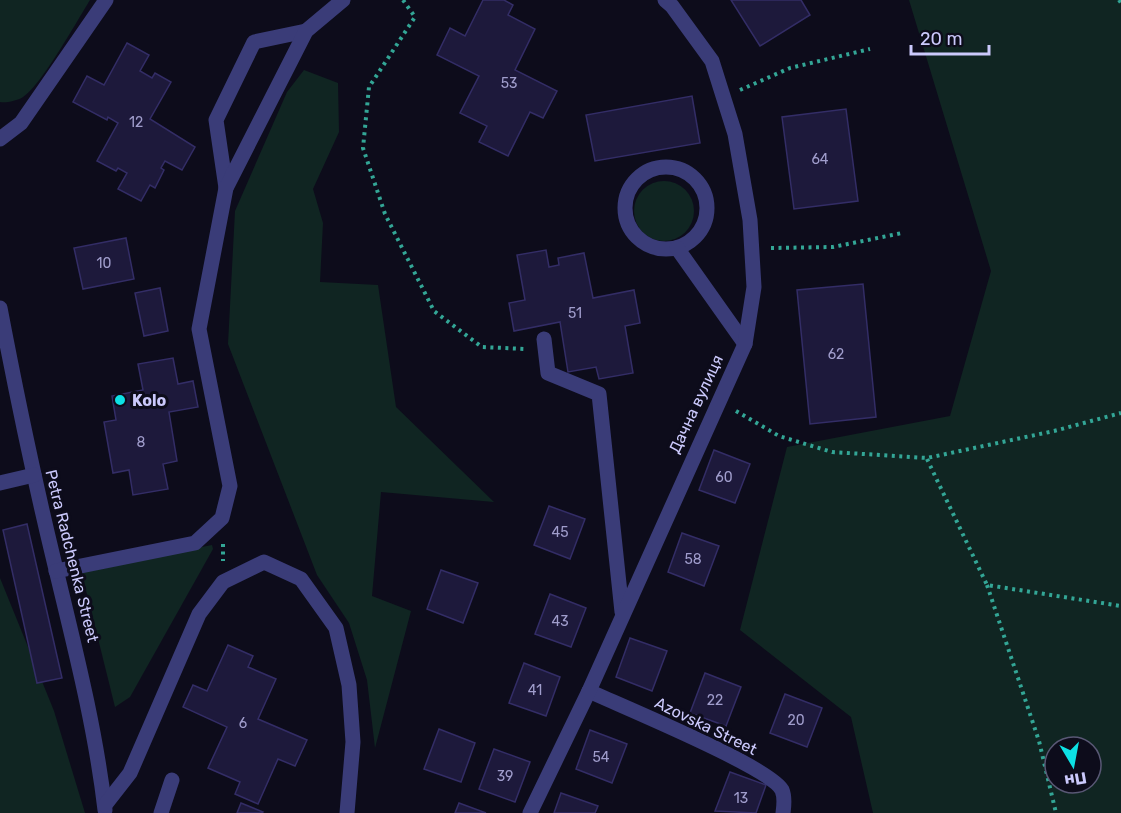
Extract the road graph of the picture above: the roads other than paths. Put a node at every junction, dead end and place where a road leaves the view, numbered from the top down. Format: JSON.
{"nodes":[{"id":1,"x":106,"y":0,"type":"edge"},
{"id":2,"x":343,"y":0,"type":"edge"},
{"id":3,"x":665,"y":0,"type":"edge"},
{"id":4,"x":306,"y":31,"type":"junction"},
{"id":5,"x":0,"y":139,"type":"edge"},
{"id":6,"x":226,"y":188,"type":"junction"},
{"id":7,"x":677,"y":249,"type":"junction"},
{"id":8,"x":0,"y":308,"type":"edge"},
{"id":9,"x":544,"y":344,"type":"road end"},
{"id":10,"x":744,"y":344,"type":"junction"},
{"id":11,"x":34,"y":476,"type":"junction"},
{"id":12,"x":0,"y":483,"type":"edge"},
{"id":13,"x":56,"y":571,"type":"junction"},
{"id":14,"x":622,"y":615,"type":"junction"},
{"id":15,"x":589,"y":691,"type":"junction"},
{"id":16,"x":172,"y":780,"type":"dead end"},
{"id":17,"x":105,"y":809,"type":"edge"},
{"id":18,"x":161,"y":813,"type":"edge"},
{"id":19,"x":347,"y":813,"type":"edge"},
{"id":20,"x":530,"y":813,"type":"edge"},
{"id":21,"x":783,"y":813,"type":"edge"}],
"edges":[{"from":1,"to":5,"type":"street"},
{"from":2,"to":4,"type":"street"},
{"from":3,"to":10,"type":"street","name":"Дачна вулиця"},
{"from":4,"to":6,"type":"street"},
{"from":4,"to":6,"type":"street"},
{"from":6,"to":13,"type":"street"},
{"from":7,"to":7,"type":"street"},
{"from":7,"to":10,"type":"street"},
{"from":8,"to":11,"type":"street","name":"Petra Radchenka Street"},
{"from":9,"to":14,"type":"street"},
{"from":10,"to":14,"type":"street","name":"Дачна вулиця"},
{"from":11,"to":12,"type":"street"},
{"from":11,"to":13,"type":"street","name":"Petra Radchenka Street"},
{"from":13,"to":17,"type":"street","name":"Petra Radchenka Street"},
{"from":14,"to":15,"type":"street","name":"Дачна вулиця"},
{"from":15,"to":20,"type":"street","name":"Дачна вулиця"},
{"from":15,"to":21,"type":"street","name":"Azovska Street"},
{"from":16,"to":18,"type":"street"},
{"from":17,"to":19,"type":"street"}]}
